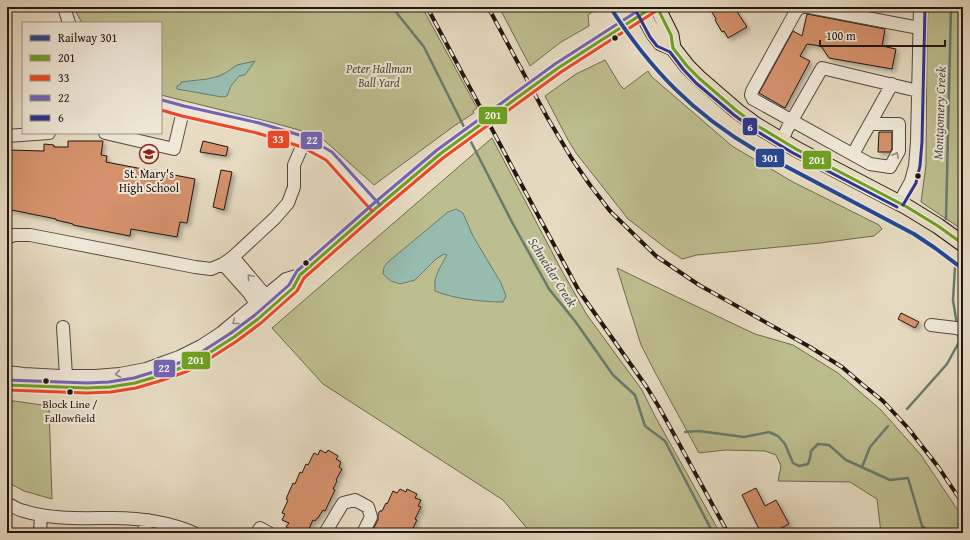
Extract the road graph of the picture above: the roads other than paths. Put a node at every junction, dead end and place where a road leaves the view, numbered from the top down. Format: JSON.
{"nodes":[{"id":1,"x":64,"y":7,"type":"edge"},
{"id":2,"x":657,"y":7,"type":"edge"},
{"id":3,"x":920,"y":7,"type":"edge"},
{"id":4,"x":645,"y":9,"type":"edge"},
{"id":5,"x":69,"y":22,"type":"edge"},
{"id":6,"x":919,"y":28,"type":"junction"},
{"id":7,"x":673,"y":48,"type":"junction"},
{"id":8,"x":892,"y":84,"type":"junction"},
{"id":9,"x":918,"y":91,"type":"junction"},
{"id":10,"x":162,"y":105,"type":"edge"},
{"id":11,"x":183,"y":111,"type":"junction"},
{"id":12,"x":792,"y":121,"type":"junction"},
{"id":13,"x":870,"y":124,"type":"junction"},
{"id":14,"x":35,"y":134,"type":"edge"},
{"id":15,"x":109,"y":134,"type":"edge"},
{"id":16,"x":7,"y":136,"type":"edge"},
{"id":17,"x":782,"y":141,"type":"junction"},
{"id":18,"x":304,"y":142,"type":"junction"},
{"id":19,"x":853,"y":154,"type":"junction"},
{"id":20,"x":899,"y":203,"type":"junction"},
{"id":21,"x":376,"y":208,"type":"junction"},
{"id":22,"x":7,"y":238,"type":"edge"},
{"id":23,"x":963,"y":244,"type":"edge"},
{"id":24,"x":228,"y":261,"type":"junction"},
{"id":25,"x":300,"y":275,"type":"junction"},
{"id":26,"x":266,"y":296,"type":"junction"},
{"id":27,"x":256,"y":304,"type":"junction"},
{"id":28,"x":935,"y":326,"type":"dead end"},
{"id":29,"x":63,"y":327,"type":"dead end"},
{"id":30,"x":963,"y":330,"type":"edge"},
{"id":31,"x":7,"y":372,"type":"edge"},
{"id":32,"x":66,"y":376,"type":"junction"},
{"id":33,"x":7,"y":385,"type":"edge"},
{"id":34,"x":7,"y":504,"type":"edge"},
{"id":35,"x":41,"y":515,"type":"junction"},
{"id":36,"x":148,"y":520,"type":"junction"},
{"id":37,"x":40,"y":533,"type":"edge"},
{"id":38,"x":143,"y":533,"type":"edge"},
{"id":39,"x":194,"y":533,"type":"edge"},
{"id":40,"x":257,"y":533,"type":"edge"},
{"id":41,"x":269,"y":533,"type":"edge"},
{"id":42,"x":325,"y":533,"type":"edge"},
{"id":43,"x":363,"y":533,"type":"edge"}],
"edges":[{"from":1,"to":5,"type":"street"},
{"from":2,"to":7,"type":"main road"},
{"from":3,"to":6,"type":"street"},
{"from":4,"to":7,"type":"main road"},
{"from":4,"to":21,"type":"street","bridge":true},
{"from":6,"to":9,"type":"street"},
{"from":6,"to":12,"type":"street"},
{"from":7,"to":17,"type":"main road"},
{"from":8,"to":9,"type":"street"},
{"from":8,"to":12,"type":"street"},
{"from":8,"to":13,"type":"street"},
{"from":9,"to":20,"type":"street"},
{"from":10,"to":11,"type":"street"},
{"from":11,"to":15,"type":"street"},
{"from":11,"to":18,"type":"street"},
{"from":12,"to":17,"type":"street"},
{"from":12,"to":19,"type":"street"},
{"from":13,"to":19,"type":"street"},
{"from":19,"to":13,"type":"street","one_way":true},
{"from":14,"to":16,"type":"street"},
{"from":17,"to":20,"type":"main road"},
{"from":18,"to":21,"type":"street"},
{"from":18,"to":24,"type":"street"},
{"from":20,"to":23,"type":"main road"},
{"from":21,"to":25,"type":"street"},
{"from":22,"to":24,"type":"street"},
{"from":26,"to":24,"type":"street","one_way":true},
{"from":24,"to":27,"type":"street"},
{"from":25,"to":26,"type":"street"},
{"from":25,"to":33,"type":"street"},
{"from":26,"to":27,"type":"street"},
{"from":27,"to":32,"type":"street","one_way":true},
{"from":28,"to":30,"type":"street"},
{"from":29,"to":32,"type":"street"},
{"from":31,"to":32,"type":"street"},
{"from":34,"to":35,"type":"street"},
{"from":35,"to":36,"type":"street"},
{"from":35,"to":37,"type":"street"},
{"from":36,"to":38,"type":"street"},
{"from":36,"to":39,"type":"street"},
{"from":40,"to":41,"type":"street"},
{"from":42,"to":43,"type":"street"}]}
